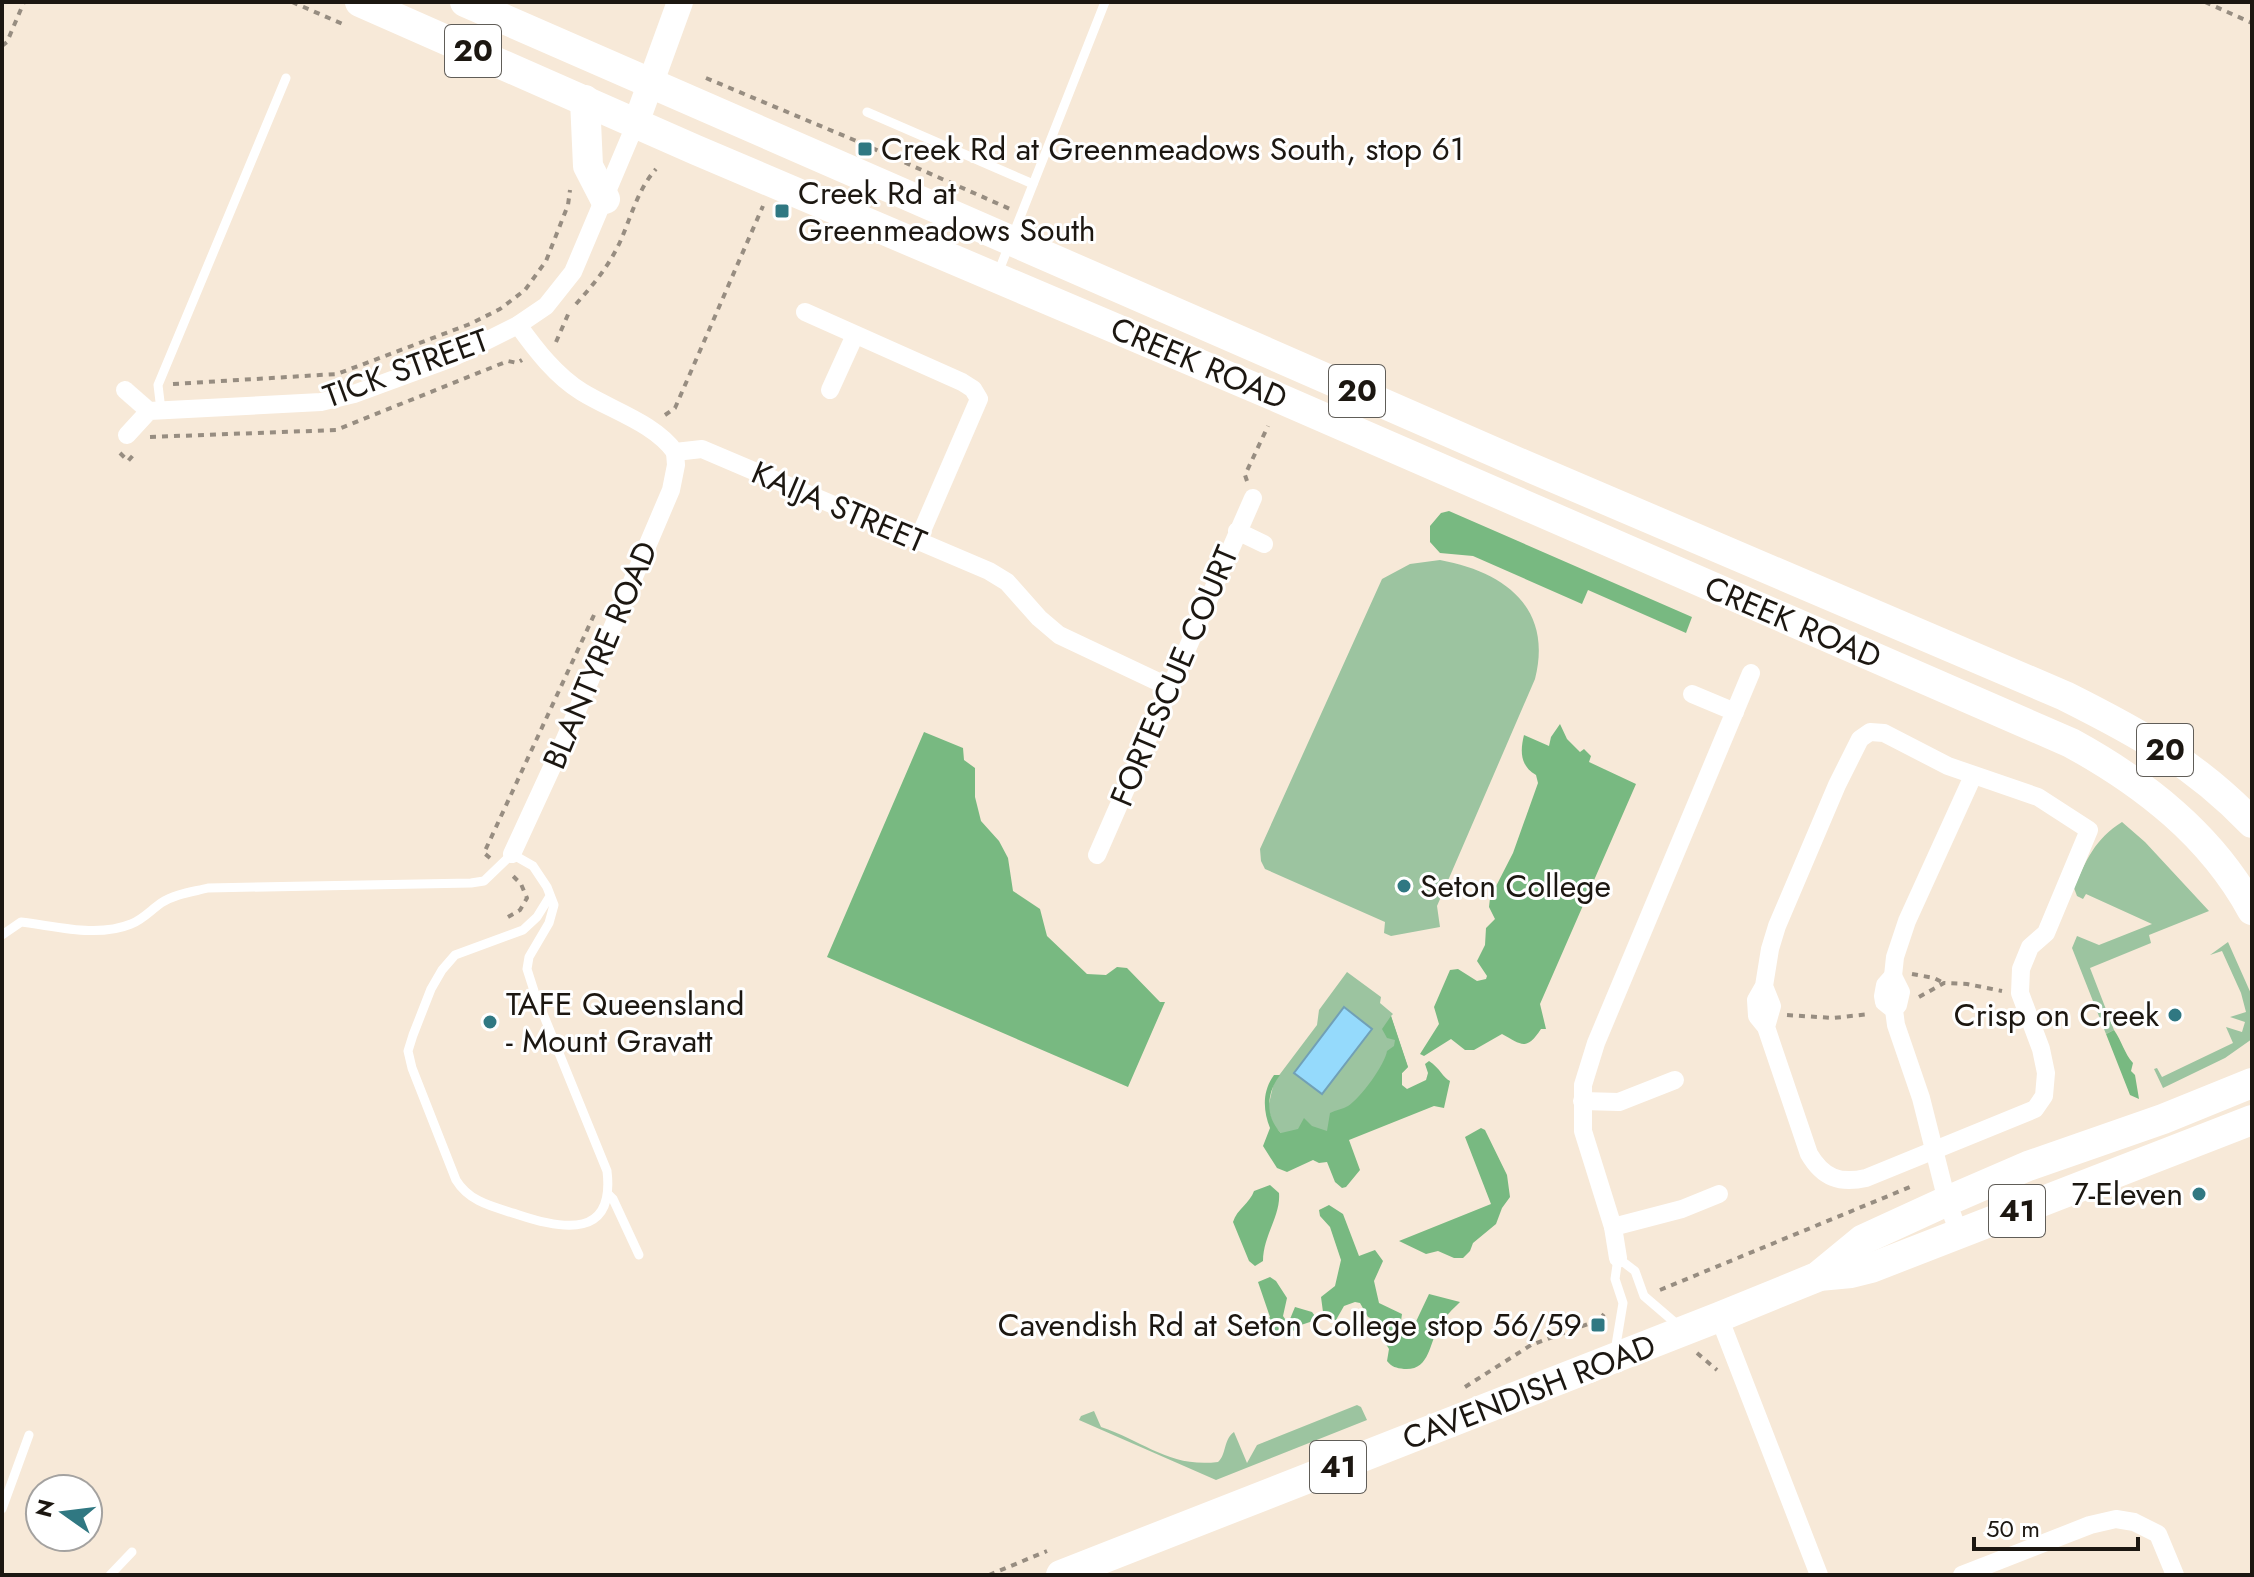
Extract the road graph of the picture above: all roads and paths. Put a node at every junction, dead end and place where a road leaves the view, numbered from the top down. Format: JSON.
{"nodes":[{"id":1,"x":24,"y":2,"type":"edge"},
{"id":2,"x":292,"y":2,"type":"edge"},
{"id":3,"x":465,"y":2,"type":"edge"},
{"id":4,"x":680,"y":2,"type":"edge"},
{"id":5,"x":1105,"y":2,"type":"edge"},
{"id":6,"x":2205,"y":2,"type":"edge"},
{"id":7,"x":355,"y":14,"type":"edge"},
{"id":8,"x":2252,"y":23,"type":"edge"},
{"id":9,"x":2,"y":46,"type":"edge"},
{"id":10,"x":286,"y":78,"type":"dead end"},
{"id":11,"x":651,"y":83,"type":"junction"},
{"id":12,"x":585,"y":100,"type":"junction"},
{"id":13,"x":867,"y":112,"type":"dead end"},
{"id":14,"x":636,"y":123,"type":"junction"},
{"id":15,"x":656,"y":169,"type":"dead end"},
{"id":16,"x":571,"y":183,"type":"dead end"},
{"id":17,"x":1033,"y":184,"type":"junction"},
{"id":18,"x":605,"y":199,"type":"junction"},
{"id":19,"x":763,"y":206,"type":"dead end"},
{"id":20,"x":1012,"y":240,"type":"junction"},
{"id":21,"x":997,"y":277,"type":"junction"},
{"id":22,"x":805,"y":312,"type":"dead end"},
{"id":23,"x":518,"y":325,"type":"junction"},
{"id":24,"x":855,"y":335,"type":"junction"},
{"id":25,"x":560,"y":349,"type":"dead end"},
{"id":26,"x":522,"y":360,"type":"dead end"},
{"id":27,"x":158,"y":385,"type":"junction"},
{"id":28,"x":125,"y":390,"type":"dead end"},
{"id":29,"x":830,"y":390,"type":"dead end"},
{"id":30,"x":155,"y":411,"type":"junction"},
{"id":31,"x":660,"y":421,"type":"dead end"},
{"id":32,"x":1268,"y":426,"type":"dead end"},
{"id":33,"x":119,"y":439,"type":"joint"},
{"id":34,"x":675,"y":452,"type":"junction"},
{"id":35,"x":1253,"y":498,"type":"joint"},
{"id":36,"x":1237,"y":531,"type":"junction"},
{"id":37,"x":918,"y":540,"type":"junction"},
{"id":38,"x":1264,"y":544,"type":"dead end"},
{"id":39,"x":1751,"y":673,"type":"dead end"},
{"id":40,"x":1169,"y":687,"type":"junction"},
{"id":41,"x":1692,"y":694,"type":"dead end"},
{"id":42,"x":1735,"y":712,"type":"junction"},
{"id":43,"x":1973,"y":776,"type":"junction"},
{"id":44,"x":2252,"y":823,"type":"edge"},
{"id":45,"x":512,"y":854,"type":"junction"},
{"id":46,"x":1097,"y":855,"type":"dead end"},
{"id":47,"x":550,"y":896,"type":"junction"},
{"id":48,"x":2252,"y":910,"type":"edge"},
{"id":49,"x":2,"y":935,"type":"edge"},
{"id":50,"x":1893,"y":976,"type":"junction"},
{"id":51,"x":1944,"y":983,"type":"dead end"},
{"id":52,"x":1675,"y":1080,"type":"dead end"},
{"id":53,"x":2252,"y":1083,"type":"edge"},
{"id":54,"x":1582,"y":1101,"type":"junction"},
{"id":55,"x":2252,"y":1120,"type":"edge"},
{"id":56,"x":1934,"y":1150,"type":"junction"},
{"id":57,"x":1944,"y":1188,"type":"junction"},
{"id":58,"x":608,"y":1194,"type":"junction"},
{"id":59,"x":1719,"y":1194,"type":"dead end"},
{"id":60,"x":1613,"y":1227,"type":"junction"},
{"id":61,"x":1959,"y":1233,"type":"junction"},
{"id":62,"x":639,"y":1255,"type":"dead end"},
{"id":63,"x":1618,"y":1258,"type":"junction"},
{"id":64,"x":1817,"y":1277,"type":"junction"},
{"id":65,"x":1644,"y":1296,"type":"junction"},
{"id":66,"x":1623,"y":1303,"type":"junction"},
{"id":67,"x":1719,"y":1317,"type":"junction"},
{"id":68,"x":1685,"y":1330,"type":"junction"},
{"id":69,"x":1614,"y":1358,"type":"junction"},
{"id":70,"x":1457,"y":1392,"type":"dead end"},
{"id":71,"x":29,"y":1435,"type":"dead end"},
{"id":72,"x":2,"y":1509,"type":"edge"},
{"id":73,"x":132,"y":1552,"type":"dead end"},
{"id":74,"x":1058,"y":1562,"type":"edge"},
{"id":75,"x":110,"y":1575,"type":"edge"},
{"id":76,"x":989,"y":1575,"type":"edge"},
{"id":77,"x":1819,"y":1575,"type":"edge"},
{"id":78,"x":1962,"y":1575,"type":"edge"},
{"id":79,"x":2175,"y":1575,"type":"edge"}],
"edges":[{"from":1,"to":9,"type":"path"},
{"from":2,"to":7,"type":"path"},
{"from":3,"to":11,"type":"main road","name":"CREEK ROAD","number":"20"},
{"from":4,"to":11,"type":"street"},
{"from":5,"to":17,"type":"lane"},
{"from":6,"to":8,"type":"path"},
{"from":7,"to":12,"type":"main road","name":"CREEK ROAD","number":"20"},
{"from":10,"to":27,"type":"lane"},
{"from":11,"to":14,"type":"street"},
{"from":11,"to":20,"type":"main road","name":"CREEK ROAD","number":"20"},
{"from":12,"to":14,"type":"main road","name":"CREEK ROAD","number":"20"},
{"from":12,"to":18,"type":"main road"},
{"from":13,"to":17,"type":"lane"},
{"from":14,"to":18,"type":"street","name":"TICK STREET"},
{"from":14,"to":21,"type":"main road","name":"CREEK ROAD","number":"20"},
{"from":15,"to":25,"type":"path"},
{"from":16,"to":27,"type":"path"},
{"from":17,"to":20,"type":"lane"},
{"from":18,"to":23,"type":"street","name":"TICK STREET"},
{"from":19,"to":31,"type":"path"},
{"from":20,"to":21,"type":"lane"},
{"from":20,"to":44,"type":"main road","name":"CREEK ROAD","number":"20"},
{"from":21,"to":48,"type":"main road","name":"CREEK ROAD","number":"20"},
{"from":22,"to":24,"type":"street"},
{"from":23,"to":30,"type":"street","name":"TICK STREET"},
{"from":23,"to":34,"type":"street"},
{"from":24,"to":29,"type":"street"},
{"from":24,"to":37,"type":"street"},
{"from":26,"to":33,"type":"path"},
{"from":27,"to":30,"type":"lane"},
{"from":28,"to":30,"type":"street"},
{"from":30,"to":33,"type":"street"},
{"from":32,"to":35,"type":"path"},
{"from":34,"to":37,"type":"street","name":"KAIJA STREET"},
{"from":34,"to":45,"type":"street","name":"BLANTYRE ROAD"},
{"from":35,"to":36,"type":"street","name":"FORTESCUE COURT"},
{"from":36,"to":38,"type":"street"},
{"from":36,"to":40,"type":"street","name":"FORTESCUE COURT"},
{"from":37,"to":40,"type":"street","name":"KAIJA STREET"},
{"from":39,"to":42,"type":"street"},
{"from":40,"to":46,"type":"street","name":"FORTESCUE COURT"},
{"from":41,"to":42,"type":"street"},
{"from":42,"to":54,"type":"street"},
{"from":43,"to":50,"type":"street"},
{"from":43,"to":56,"type":"street"},
{"from":43,"to":56,"type":"street"},
{"from":45,"to":47,"type":"lane"},
{"from":45,"to":49,"type":"lane"},
{"from":47,"to":58,"type":"lane"},
{"from":47,"to":58,"type":"lane"},
{"from":50,"to":51,"type":"path"},
{"from":50,"to":56,"type":"street"},
{"from":52,"to":54,"type":"street"},
{"from":53,"to":57,"type":"main road","name":"CAVENDISH ROAD","number":"41"},
{"from":54,"to":60,"type":"street"},
{"from":55,"to":61,"type":"main road","name":"CAVENDISH ROAD","number":"41"},
{"from":56,"to":57,"type":"street"},
{"from":57,"to":61,"type":"street"},
{"from":57,"to":64,"type":"main road","name":"CAVENDISH ROAD","number":"41"},
{"from":57,"to":65,"type":"path"},
{"from":58,"to":62,"type":"lane"},
{"from":59,"to":60,"type":"street"},
{"from":60,"to":63,"type":"street"},
{"from":61,"to":64,"type":"main road","name":"CAVENDISH ROAD","number":"41"},
{"from":63,"to":65,"type":"lane"},
{"from":63,"to":66,"type":"lane"},
{"from":64,"to":67,"type":"main road","name":"CAVENDISH ROAD","number":"41"},
{"from":65,"to":68,"type":"lane"},
{"from":66,"to":69,"type":"lane"},
{"from":66,"to":70,"type":"path"},
{"from":67,"to":68,"type":"main road","name":"CAVENDISH ROAD","number":"41"},
{"from":67,"to":77,"type":"street"},
{"from":68,"to":69,"type":"main road","name":"CAVENDISH ROAD","number":"41"},
{"from":69,"to":74,"type":"main road","name":"CAVENDISH ROAD","number":"41"},
{"from":71,"to":72,"type":"lane"},
{"from":73,"to":75,"type":"lane"},
{"from":74,"to":76,"type":"path"},
{"from":78,"to":79,"type":"street"}]}
